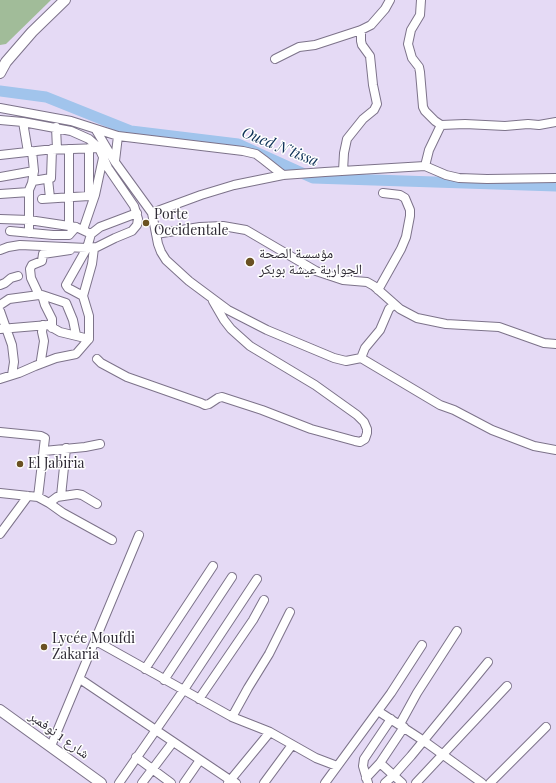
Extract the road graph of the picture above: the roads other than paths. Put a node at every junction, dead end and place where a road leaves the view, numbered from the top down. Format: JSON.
{"nodes":[{"id":1,"x":65,"y":0,"type":"edge"},
{"id":2,"x":390,"y":0,"type":"edge"},
{"id":3,"x":421,"y":0,"type":"edge"},
{"id":4,"x":361,"y":30,"type":"junction"},
{"id":5,"x":275,"y":59,"type":"dead end"},
{"id":6,"x":0,"y":73,"type":"edge"},
{"id":7,"x":0,"y":108,"type":"edge"},
{"id":8,"x":0,"y":120,"type":"edge"},
{"id":9,"x":23,"y":122,"type":"junction"},
{"id":10,"x":556,"y":122,"type":"edge"},
{"id":11,"x":440,"y":125,"type":"junction"},
{"id":12,"x":56,"y":127,"type":"junction"},
{"id":13,"x":96,"y":130,"type":"junction"},
{"id":14,"x":118,"y":136,"type":"junction"},
{"id":15,"x":89,"y":148,"type":"junction"},
{"id":16,"x":99,"y":148,"type":"junction"},
{"id":17,"x":54,"y":149,"type":"junction"},
{"id":18,"x":69,"y":149,"type":"junction"},
{"id":19,"x":30,"y":151,"type":"junction"},
{"id":20,"x":0,"y":155,"type":"edge"},
{"id":21,"x":103,"y":158,"type":"junction"},
{"id":22,"x":114,"y":162,"type":"junction"},
{"id":23,"x":425,"y":166,"type":"junction"},
{"id":24,"x":34,"y":171,"type":"junction"},
{"id":25,"x":343,"y":171,"type":"junction"},
{"id":26,"x":283,"y":175,"type":"junction"},
{"id":27,"x":0,"y":177,"type":"edge"},
{"id":28,"x":556,"y":178,"type":"edge"},
{"id":29,"x":48,"y":179,"type":"junction"},
{"id":30,"x":33,"y":180,"type":"junction"},
{"id":31,"x":29,"y":192,"type":"junction"},
{"id":32,"x":383,"y":193,"type":"dead end"},
{"id":33,"x":0,"y":194,"type":"edge"},
{"id":34,"x":69,"y":197,"type":"junction"},
{"id":35,"x":137,"y":213,"type":"junction"},
{"id":36,"x":152,"y":214,"type":"junction"},
{"id":37,"x":0,"y":219,"type":"edge"},
{"id":38,"x":29,"y":220,"type":"junction"},
{"id":39,"x":80,"y":229,"type":"junction"},
{"id":40,"x":10,"y":231,"type":"dead end"},
{"id":41,"x":29,"y":233,"type":"junction"},
{"id":42,"x":156,"y":234,"type":"junction"},
{"id":43,"x":76,"y":246,"type":"junction"},
{"id":44,"x":91,"y":248,"type":"junction"},
{"id":45,"x":0,"y":250,"type":"edge"},
{"id":46,"x":18,"y":276,"type":"dead end"},
{"id":47,"x":0,"y":285,"type":"edge"},
{"id":48,"x":378,"y":290,"type":"junction"},
{"id":49,"x":41,"y":295,"type":"junction"},
{"id":50,"x":83,"y":296,"type":"junction"},
{"id":51,"x":212,"y":299,"type":"junction"},
{"id":52,"x":394,"y":304,"type":"junction"},
{"id":53,"x":0,"y":305,"type":"edge"},
{"id":54,"x":0,"y":311,"type":"edge"},
{"id":55,"x":43,"y":325,"type":"junction"},
{"id":56,"x":3,"y":328,"type":"edge"},
{"id":57,"x":52,"y":328,"type":"junction"},
{"id":58,"x":76,"y":335,"type":"junction"},
{"id":59,"x":89,"y":339,"type":"junction"},
{"id":60,"x":556,"y":344,"type":"edge"},
{"id":61,"x":361,"y":358,"type":"junction"},
{"id":62,"x":97,"y":359,"type":"dead end"},
{"id":63,"x":42,"y":363,"type":"junction"},
{"id":64,"x":12,"y":375,"type":"junction"},
{"id":65,"x":0,"y":379,"type":"edge"},
{"id":66,"x":0,"y":432,"type":"edge"},
{"id":67,"x":100,"y":444,"type":"dead end"},
{"id":68,"x":66,"y":448,"type":"junction"},
{"id":69,"x":556,"y":450,"type":"edge"},
{"id":70,"x":44,"y":451,"type":"junction"},
{"id":71,"x":0,"y":493,"type":"edge"},
{"id":72,"x":28,"y":496,"type":"junction"},
{"id":73,"x":61,"y":496,"type":"junction"},
{"id":74,"x":38,"y":497,"type":"junction"},
{"id":75,"x":49,"y":503,"type":"junction"},
{"id":76,"x":98,"y":504,"type":"dead end"},
{"id":77,"x":0,"y":534,"type":"edge"},
{"id":78,"x":140,"y":535,"type":"dead end"},
{"id":79,"x":112,"y":540,"type":"dead end"},
{"id":80,"x":213,"y":566,"type":"dead end"},
{"id":81,"x":232,"y":577,"type":"dead end"},
{"id":82,"x":257,"y":580,"type":"dead end"},
{"id":83,"x":264,"y":600,"type":"dead end"},
{"id":84,"x":290,"y":612,"type":"dead end"},
{"id":85,"x":457,"y":631,"type":"dead end"},
{"id":86,"x":96,"y":641,"type":"junction"},
{"id":87,"x":422,"y":645,"type":"dead end"},
{"id":88,"x":488,"y":662,"type":"dead end"},
{"id":89,"x":145,"y":669,"type":"junction"},
{"id":90,"x":80,"y":679,"type":"junction"},
{"id":91,"x":164,"y":680,"type":"junction"},
{"id":92,"x":506,"y":686,"type":"dead end"},
{"id":93,"x":183,"y":691,"type":"junction"},
{"id":94,"x":199,"y":699,"type":"junction"},
{"id":95,"x":0,"y":710,"type":"edge"},
{"id":96,"x":378,"y":711,"type":"junction"},
{"id":97,"x":232,"y":717,"type":"junction"},
{"id":98,"x":391,"y":719,"type":"junction"},
{"id":99,"x":402,"y":726,"type":"junction"},
{"id":100,"x":546,"y":727,"type":"dead end"},
{"id":101,"x":156,"y":730,"type":"junction"},
{"id":102,"x":270,"y":732,"type":"junction"},
{"id":103,"x":424,"y":741,"type":"junction"},
{"id":104,"x":173,"y":742,"type":"junction"},
{"id":105,"x":292,"y":745,"type":"junction"},
{"id":106,"x":51,"y":746,"type":"junction"},
{"id":107,"x":443,"y":755,"type":"junction"},
{"id":108,"x":136,"y":757,"type":"junction"},
{"id":109,"x":200,"y":760,"type":"junction"},
{"id":110,"x":380,"y":763,"type":"junction"},
{"id":111,"x":337,"y":766,"type":"junction"},
{"id":112,"x":152,"y":770,"type":"junction"},
{"id":113,"x":394,"y":775,"type":"junction"},
{"id":114,"x":368,"y":781,"type":"edge"},
{"id":115,"x":231,"y":782,"type":"edge"},
{"id":116,"x":101,"y":783,"type":"edge"},
{"id":117,"x":119,"y":783,"type":"edge"},
{"id":118,"x":142,"y":783,"type":"edge"},
{"id":119,"x":171,"y":783,"type":"edge"},
{"id":120,"x":184,"y":783,"type":"edge"},
{"id":121,"x":264,"y":783,"type":"edge"},
{"id":122,"x":325,"y":783,"type":"edge"},
{"id":123,"x":385,"y":783,"type":"edge"},
{"id":124,"x":402,"y":783,"type":"edge"},
{"id":125,"x":416,"y":783,"type":"edge"},
{"id":126,"x":482,"y":783,"type":"edge"},
{"id":127,"x":490,"y":783,"type":"edge"}],
"edges":[{"from":1,"to":6,"type":"main road"},
{"from":2,"to":4,"type":"street"},
{"from":3,"to":11,"type":"street"},
{"from":4,"to":5,"type":"street"},
{"from":4,"to":25,"type":"street"},
{"from":7,"to":13,"type":"street"},
{"from":8,"to":9,"type":"street"},
{"from":9,"to":12,"type":"street"},
{"from":9,"to":19,"type":"street"},
{"from":10,"to":11,"type":"street"},
{"from":11,"to":23,"type":"street"},
{"from":12,"to":16,"type":"street"},
{"from":12,"to":17,"type":"street"},
{"from":13,"to":14,"type":"street"},
{"from":13,"to":22,"type":"street"},
{"from":14,"to":22,"type":"street"},
{"from":14,"to":26,"type":"street"},
{"from":15,"to":16,"type":"street"},
{"from":15,"to":18,"type":"street"},
{"from":15,"to":34,"type":"street"},
{"from":16,"to":21,"type":"street"},
{"from":17,"to":18,"type":"street"},
{"from":17,"to":19,"type":"street"},
{"from":17,"to":29,"type":"street"},
{"from":18,"to":34,"type":"street"},
{"from":19,"to":20,"type":"street"},
{"from":19,"to":24,"type":"street"},
{"from":21,"to":35,"type":"street"},
{"from":21,"to":39,"type":"street"},
{"from":22,"to":36,"type":"street"},
{"from":23,"to":25,"type":"street"},
{"from":23,"to":28,"type":"street"},
{"from":24,"to":27,"type":"street"},
{"from":24,"to":30,"type":"street"},
{"from":25,"to":26,"type":"street"},
{"from":26,"to":36,"type":"street"},
{"from":29,"to":30,"type":"street"},
{"from":29,"to":34,"type":"street"},
{"from":30,"to":31,"type":"street"},
{"from":31,"to":33,"type":"street"},
{"from":31,"to":38,"type":"street"},
{"from":32,"to":48,"type":"street"},
{"from":34,"to":39,"type":"street"},
{"from":35,"to":39,"type":"street"},
{"from":35,"to":44,"type":"street"},
{"from":36,"to":42,"type":"street"},
{"from":37,"to":38,"type":"street"},
{"from":38,"to":39,"type":"street"},
{"from":38,"to":41,"type":"street"},
{"from":39,"to":41,"type":"street"},
{"from":39,"to":44,"type":"street"},
{"from":40,"to":41,"type":"street"},
{"from":42,"to":48,"type":"street"},
{"from":42,"to":51,"type":"street"},
{"from":43,"to":44,"type":"street"},
{"from":43,"to":45,"type":"street"},
{"from":43,"to":49,"type":"street"},
{"from":44,"to":50,"type":"street"},
{"from":44,"to":50,"type":"street"},
{"from":46,"to":47,"type":"street"},
{"from":48,"to":52,"type":"street"},
{"from":49,"to":53,"type":"street"},
{"from":49,"to":57,"type":"street"},
{"from":49,"to":58,"type":"street"},
{"from":50,"to":59,"type":"street"},
{"from":51,"to":61,"type":"street"},
{"from":51,"to":62,"type":"street"},
{"from":52,"to":60,"type":"street"},
{"from":52,"to":61,"type":"street"},
{"from":54,"to":56,"type":"street"},
{"from":55,"to":56,"type":"street"},
{"from":55,"to":57,"type":"street"},
{"from":55,"to":63,"type":"street"},
{"from":56,"to":64,"type":"street"},
{"from":57,"to":58,"type":"street"},
{"from":58,"to":59,"type":"street"},
{"from":59,"to":63,"type":"street"},
{"from":61,"to":69,"type":"street"},
{"from":63,"to":64,"type":"street"},
{"from":64,"to":65,"type":"street"},
{"from":66,"to":70,"type":"street"},
{"from":67,"to":68,"type":"street"},
{"from":68,"to":70,"type":"street"},
{"from":68,"to":73,"type":"street"},
{"from":70,"to":74,"type":"street"},
{"from":71,"to":72,"type":"street"},
{"from":72,"to":74,"type":"street"},
{"from":72,"to":77,"type":"street"},
{"from":73,"to":75,"type":"street"},
{"from":73,"to":76,"type":"street"},
{"from":74,"to":75,"type":"street"},
{"from":75,"to":79,"type":"street"},
{"from":78,"to":86,"type":"street"},
{"from":80,"to":89,"type":"street"},
{"from":81,"to":91,"type":"street"},
{"from":82,"to":93,"type":"street"},
{"from":83,"to":94,"type":"street"},
{"from":84,"to":97,"type":"street"},
{"from":85,"to":99,"type":"street"},
{"from":86,"to":89,"type":"street"},
{"from":86,"to":90,"type":"street"},
{"from":87,"to":96,"type":"street"},
{"from":88,"to":103,"type":"street"},
{"from":89,"to":91,"type":"street"},
{"from":90,"to":101,"type":"street"},
{"from":90,"to":106,"type":"street"},
{"from":91,"to":93,"type":"street"},
{"from":92,"to":107,"type":"street"},
{"from":93,"to":94,"type":"street"},
{"from":93,"to":101,"type":"street"},
{"from":94,"to":97,"type":"street"},
{"from":95,"to":106,"type":"main road","name":"شارع 1 نوفمبر"},
{"from":96,"to":98,"type":"street"},
{"from":96,"to":111,"type":"street"},
{"from":97,"to":102,"type":"street"},
{"from":98,"to":99,"type":"street"},
{"from":98,"to":114,"type":"street"},
{"from":99,"to":103,"type":"street"},
{"from":99,"to":110,"type":"street"},
{"from":100,"to":127,"type":"street"},
{"from":101,"to":104,"type":"street"},
{"from":101,"to":108,"type":"street"},
{"from":102,"to":105,"type":"street"},
{"from":102,"to":115,"type":"street"},
{"from":103,"to":107,"type":"street"},
{"from":103,"to":113,"type":"street"},
{"from":104,"to":109,"type":"street"},
{"from":104,"to":112,"type":"street"},
{"from":105,"to":111,"type":"street"},
{"from":105,"to":121,"type":"street"},
{"from":106,"to":116,"type":"main road","name":"شارع 1 نوفمبر"},
{"from":107,"to":125,"type":"street"},
{"from":107,"to":126,"type":"street"},
{"from":108,"to":112,"type":"street"},
{"from":108,"to":117,"type":"street"},
{"from":109,"to":115,"type":"street"},
{"from":109,"to":120,"type":"street"},
{"from":110,"to":113,"type":"street"},
{"from":110,"to":114,"type":"street"},
{"from":111,"to":122,"type":"street"},
{"from":112,"to":118,"type":"street"},
{"from":112,"to":119,"type":"street"},
{"from":113,"to":123,"type":"street"},
{"from":113,"to":124,"type":"street"}]}
